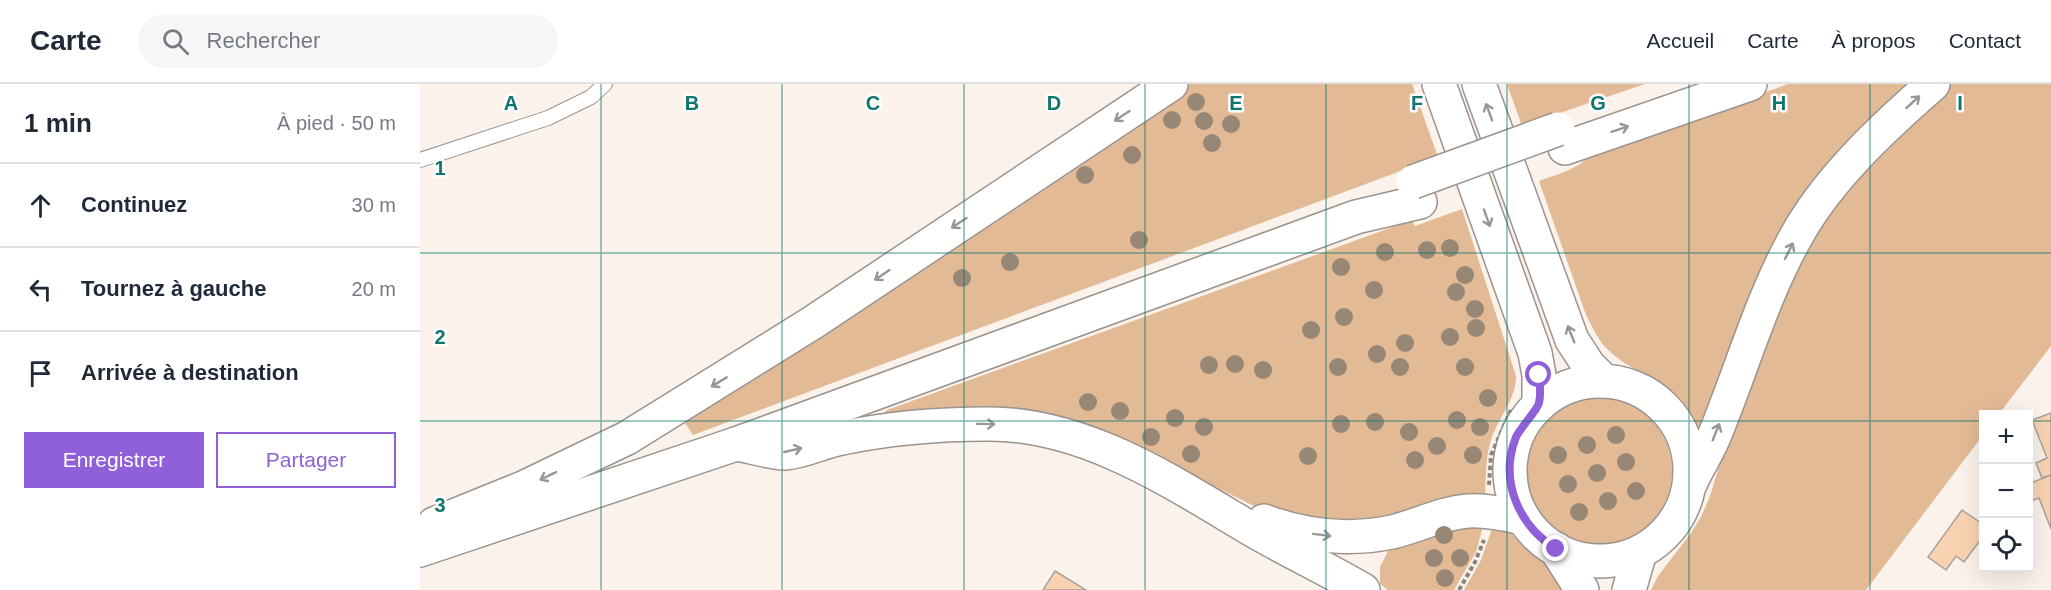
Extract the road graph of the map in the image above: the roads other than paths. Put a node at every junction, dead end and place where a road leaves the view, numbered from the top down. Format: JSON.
{"nodes":[{"id":1,"x":605,"y":84,"type":"edge"},
{"id":2,"x":1171,"y":84,"type":"edge"},
{"id":3,"x":1439,"y":84,"type":"edge"},
{"id":4,"x":1479,"y":84,"type":"edge"},
{"id":5,"x":1684,"y":84,"type":"edge"},
{"id":6,"x":1750,"y":84,"type":"edge"},
{"id":7,"x":1933,"y":84,"type":"edge"},
{"id":8,"x":1561,"y":138,"type":"junction"},
{"id":9,"x":420,"y":160,"type":"edge"},
{"id":10,"x":1604,"y":381,"type":"junction"},
{"id":11,"x":1527,"y":404,"type":"junction"},
{"id":12,"x":736,"y":444,"type":"junction"},
{"id":13,"x":1689,"y":484,"type":"junction"},
{"id":14,"x":1186,"y":492,"type":"junction"},
{"id":15,"x":1523,"y":518,"type":"junction"},
{"id":16,"x":420,"y":532,"type":"edge"},
{"id":17,"x":1556,"y":549,"type":"junction"},
{"id":18,"x":420,"y":550,"type":"edge"},
{"id":19,"x":1640,"y":552,"type":"junction"},
{"id":20,"x":1362,"y":590,"type":"edge"},
{"id":21,"x":1582,"y":590,"type":"edge"},
{"id":22,"x":1629,"y":590,"type":"edge"}],
"edges":[{"from":1,"to":9,"type":"lane"},
{"from":2,"to":16,"type":"main road","one_way":true},
{"from":3,"to":11,"type":"main road","one_way":true},
{"from":10,"to":4,"type":"main road","one_way":true},
{"from":5,"to":8,"type":"main road"},
{"from":8,"to":6,"type":"main road","one_way":true},
{"from":13,"to":7,"type":"main road","one_way":true},
{"from":8,"to":12,"type":"main road","bridge":true},
{"from":10,"to":11,"type":"main road"},
{"from":10,"to":13,"type":"main road"},
{"from":11,"to":15,"type":"main road"},
{"from":12,"to":14,"type":"main road","one_way":true},
{"from":12,"to":18,"type":"main road"},
{"from":13,"to":19,"type":"main road"},
{"from":14,"to":15,"type":"main road","one_way":true},
{"from":14,"to":20,"type":"main road"},
{"from":15,"to":17,"type":"main road"},
{"from":17,"to":19,"type":"main road"},
{"from":17,"to":21,"type":"main road"},
{"from":19,"to":22,"type":"main road"}]}
